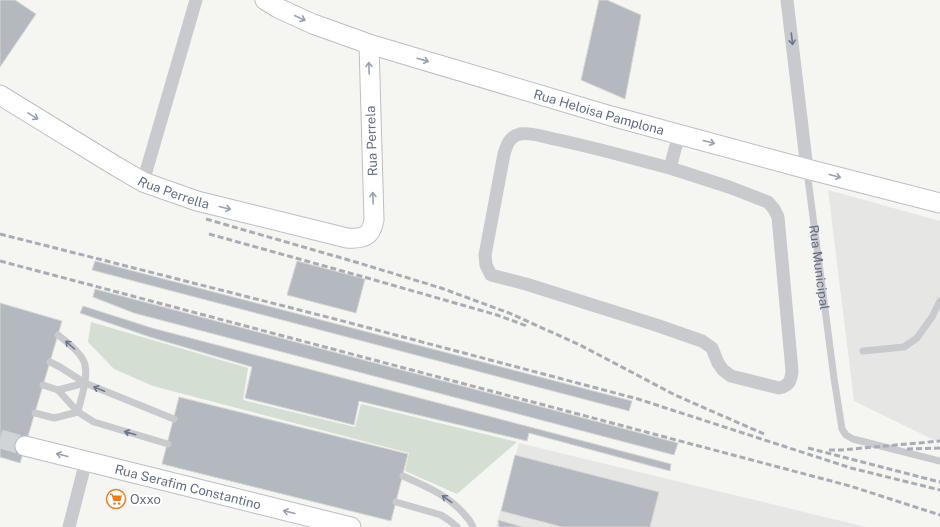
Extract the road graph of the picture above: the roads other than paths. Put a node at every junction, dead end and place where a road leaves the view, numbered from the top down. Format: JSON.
{"nodes":[{"id":1,"x":196,"y":0,"type":"edge"},
{"id":2,"x":266,"y":0,"type":"edge"},
{"id":3,"x":788,"y":0,"type":"edge"},
{"id":4,"x":369,"y":44,"type":"junction"},
{"id":5,"x":0,"y":95,"type":"edge"},
{"id":6,"x":679,"y":134,"type":"junction"},
{"id":7,"x":670,"y":168,"type":"junction"},
{"id":8,"x":807,"y":169,"type":"junction"},
{"id":9,"x":143,"y":182,"type":"junction"},
{"id":10,"x":940,"y":203,"type":"edge"},
{"id":11,"x":366,"y":235,"type":"joint"},
{"id":12,"x":940,"y":301,"type":"edge"},
{"id":13,"x":938,"y":311,"type":"edge"},
{"id":14,"x":58,"y":334,"type":"dead end"},
{"id":15,"x":863,"y":351,"type":"dead end"},
{"id":16,"x":50,"y":362,"type":"dead end"},
{"id":17,"x":85,"y":383,"type":"junction"},
{"id":18,"x":43,"y":385,"type":"dead end"},
{"id":19,"x":58,"y":390,"type":"junction"},
{"id":20,"x":35,"y":412,"type":"dead end"},
{"id":21,"x":78,"y":412,"type":"junction"},
{"id":22,"x":174,"y":419,"type":"dead end"},
{"id":23,"x":168,"y":444,"type":"dead end"},
{"id":24,"x":25,"y":446,"type":"tunnel mouth"},
{"id":25,"x":86,"y":461,"type":"junction"},
{"id":26,"x":940,"y":461,"type":"edge"},
{"id":27,"x":403,"y":476,"type":"dead end"},
{"id":28,"x":396,"y":502,"type":"dead end"},
{"id":29,"x":69,"y":527,"type":"edge"},
{"id":30,"x":350,"y":527,"type":"edge"},
{"id":31,"x":457,"y":527,"type":"edge"},
{"id":32,"x":473,"y":527,"type":"edge"}],
"edges":[{"from":1,"to":9,"type":"street"},
{"from":2,"to":4,"type":"street","name":"Rua Heloisa Pamplona","one_way":true},
{"from":3,"to":8,"type":"street","name":"Rua Municipal","one_way":true},
{"from":4,"to":6,"type":"street","name":"Rua Heloisa Pamplona","one_way":true},
{"from":11,"to":4,"type":"street","name":"Rua Perrela","one_way":true},
{"from":5,"to":9,"type":"street","name":"Rua Perrella","one_way":true},
{"from":6,"to":7,"type":"street"},
{"from":6,"to":8,"type":"street","name":"Rua Heloisa Pamplona","one_way":true},
{"from":7,"to":7,"type":"street"},
{"from":8,"to":10,"type":"street","name":"Rua Heloisa Pamplona","one_way":true},
{"from":8,"to":26,"type":"lane","name":"Rua Municipal"},
{"from":9,"to":11,"type":"street","name":"Rua Perrella","one_way":true},
{"from":12,"to":13,"type":"lane"},
{"from":13,"to":15,"type":"lane"},
{"from":17,"to":14,"type":"lane","one_way":true},
{"from":16,"to":17,"type":"lane"},
{"from":17,"to":19,"type":"lane"},
{"from":17,"to":21,"type":"lane"},
{"from":22,"to":17,"type":"lane","one_way":true},
{"from":18,"to":19,"type":"lane"},
{"from":19,"to":21,"type":"lane"},
{"from":20,"to":21,"type":"lane"},
{"from":23,"to":21,"type":"lane","one_way":true},
{"from":25,"to":24,"type":"street","name":"Rua Serafim Constantino","one_way":true},
{"from":25,"to":29,"type":"street"},
{"from":30,"to":25,"type":"street","name":"Rua Serafim Constantino","one_way":true},
{"from":32,"to":27,"type":"lane","one_way":true},
{"from":28,"to":31,"type":"lane"}]}
